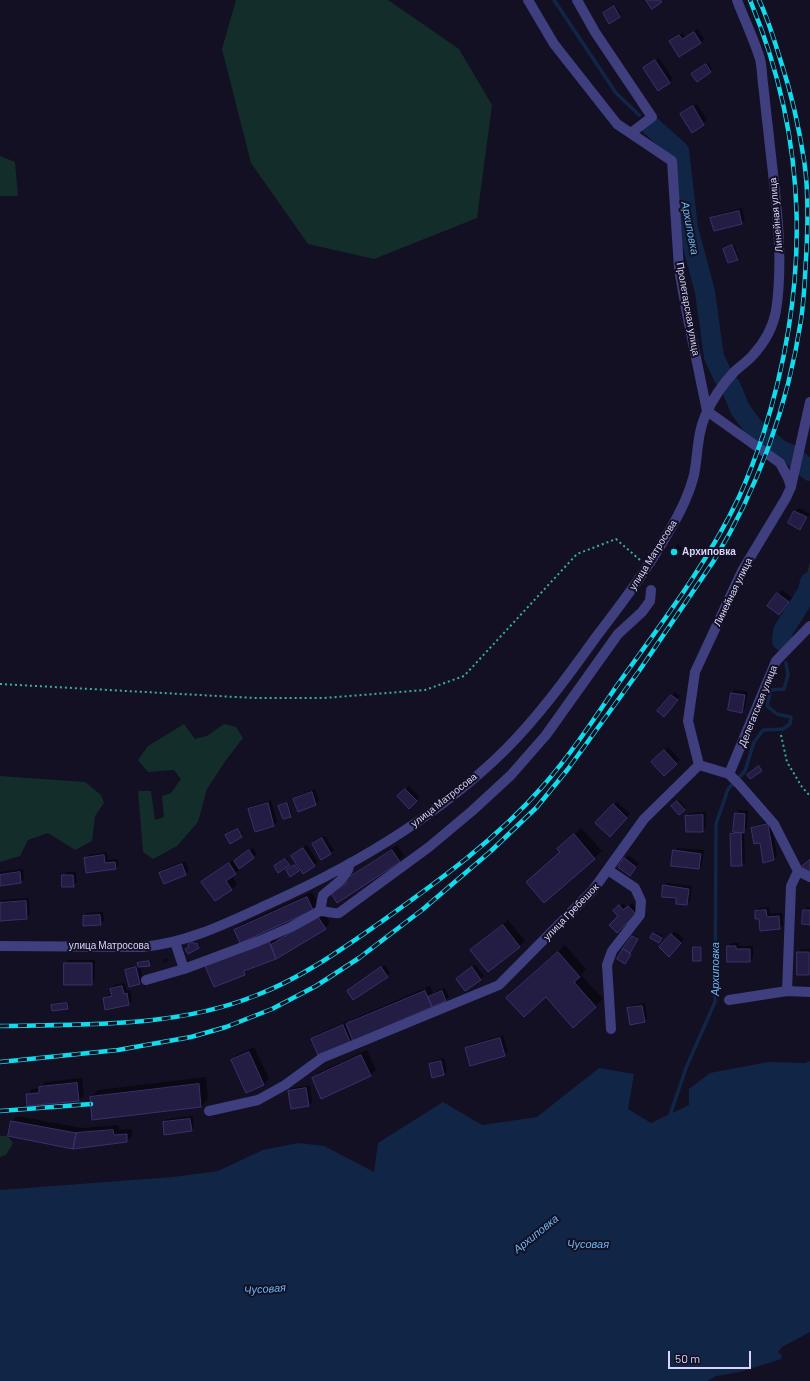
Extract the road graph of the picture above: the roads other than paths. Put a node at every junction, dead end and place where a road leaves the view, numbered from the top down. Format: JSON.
{"nodes":[{"id":1,"x":528,"y":0,"type":"edge"},
{"id":2,"x":577,"y":0,"type":"edge"},
{"id":3,"x":737,"y":0,"type":"edge"},
{"id":4,"x":631,"y":133,"type":"junction"},
{"id":5,"x":810,"y":402,"type":"edge"},
{"id":6,"x":707,"y":411,"type":"junction"},
{"id":7,"x":791,"y":487,"type":"junction"},
{"id":8,"x":651,"y":590,"type":"dead end"},
{"id":9,"x":810,"y":626,"type":"edge"},
{"id":10,"x":698,"y":765,"type":"junction"},
{"id":11,"x":729,"y":774,"type":"junction"},
{"id":12,"x":350,"y":863,"type":"junction"},
{"id":13,"x":608,"y":870,"type":"junction"},
{"id":14,"x":798,"y":871,"type":"junction"},
{"id":15,"x":810,"y":877,"type":"edge"},
{"id":16,"x":320,"y":911,"type":"junction"},
{"id":17,"x":175,"y":942,"type":"junction"},
{"id":18,"x":0,"y":946,"type":"edge"},
{"id":19,"x":184,"y":968,"type":"junction"},
{"id":20,"x":146,"y":980,"type":"dead end"},
{"id":21,"x":787,"y":991,"type":"junction"},
{"id":22,"x":810,"y":992,"type":"edge"},
{"id":23,"x":729,"y":1000,"type":"dead end"},
{"id":24,"x":611,"y":1029,"type":"dead end"},
{"id":25,"x":209,"y":1111,"type":"dead end"}],
"edges":[{"from":1,"to":4,"type":"street","name":"Пролетарская улица"},
{"from":2,"to":4,"type":"street"},
{"from":3,"to":6,"type":"street","name":"Линейная улица"},
{"from":4,"to":6,"type":"street","name":"Пролетарская улица"},
{"from":5,"to":7,"type":"street","name":"Линейная улица"},
{"from":6,"to":7,"type":"street"},
{"from":6,"to":12,"type":"street","name":"улица Матросова"},
{"from":7,"to":10,"type":"street","name":"Линейная улица"},
{"from":8,"to":16,"type":"street"},
{"from":9,"to":11,"type":"street","name":"Делегатская улица"},
{"from":10,"to":11,"type":"street"},
{"from":10,"to":13,"type":"street","name":"улица Гребешок"},
{"from":11,"to":14,"type":"street"},
{"from":12,"to":16,"type":"street"},
{"from":12,"to":17,"type":"street","name":"улица Матросова"},
{"from":13,"to":24,"type":"street"},
{"from":13,"to":25,"type":"street","name":"улица Гребешок"},
{"from":14,"to":15,"type":"street"},
{"from":14,"to":21,"type":"street"},
{"from":16,"to":19,"type":"street"},
{"from":17,"to":18,"type":"street","name":"улица Матросова"},
{"from":17,"to":19,"type":"street"},
{"from":19,"to":20,"type":"street"},
{"from":21,"to":22,"type":"street"},
{"from":21,"to":23,"type":"street"}]}
